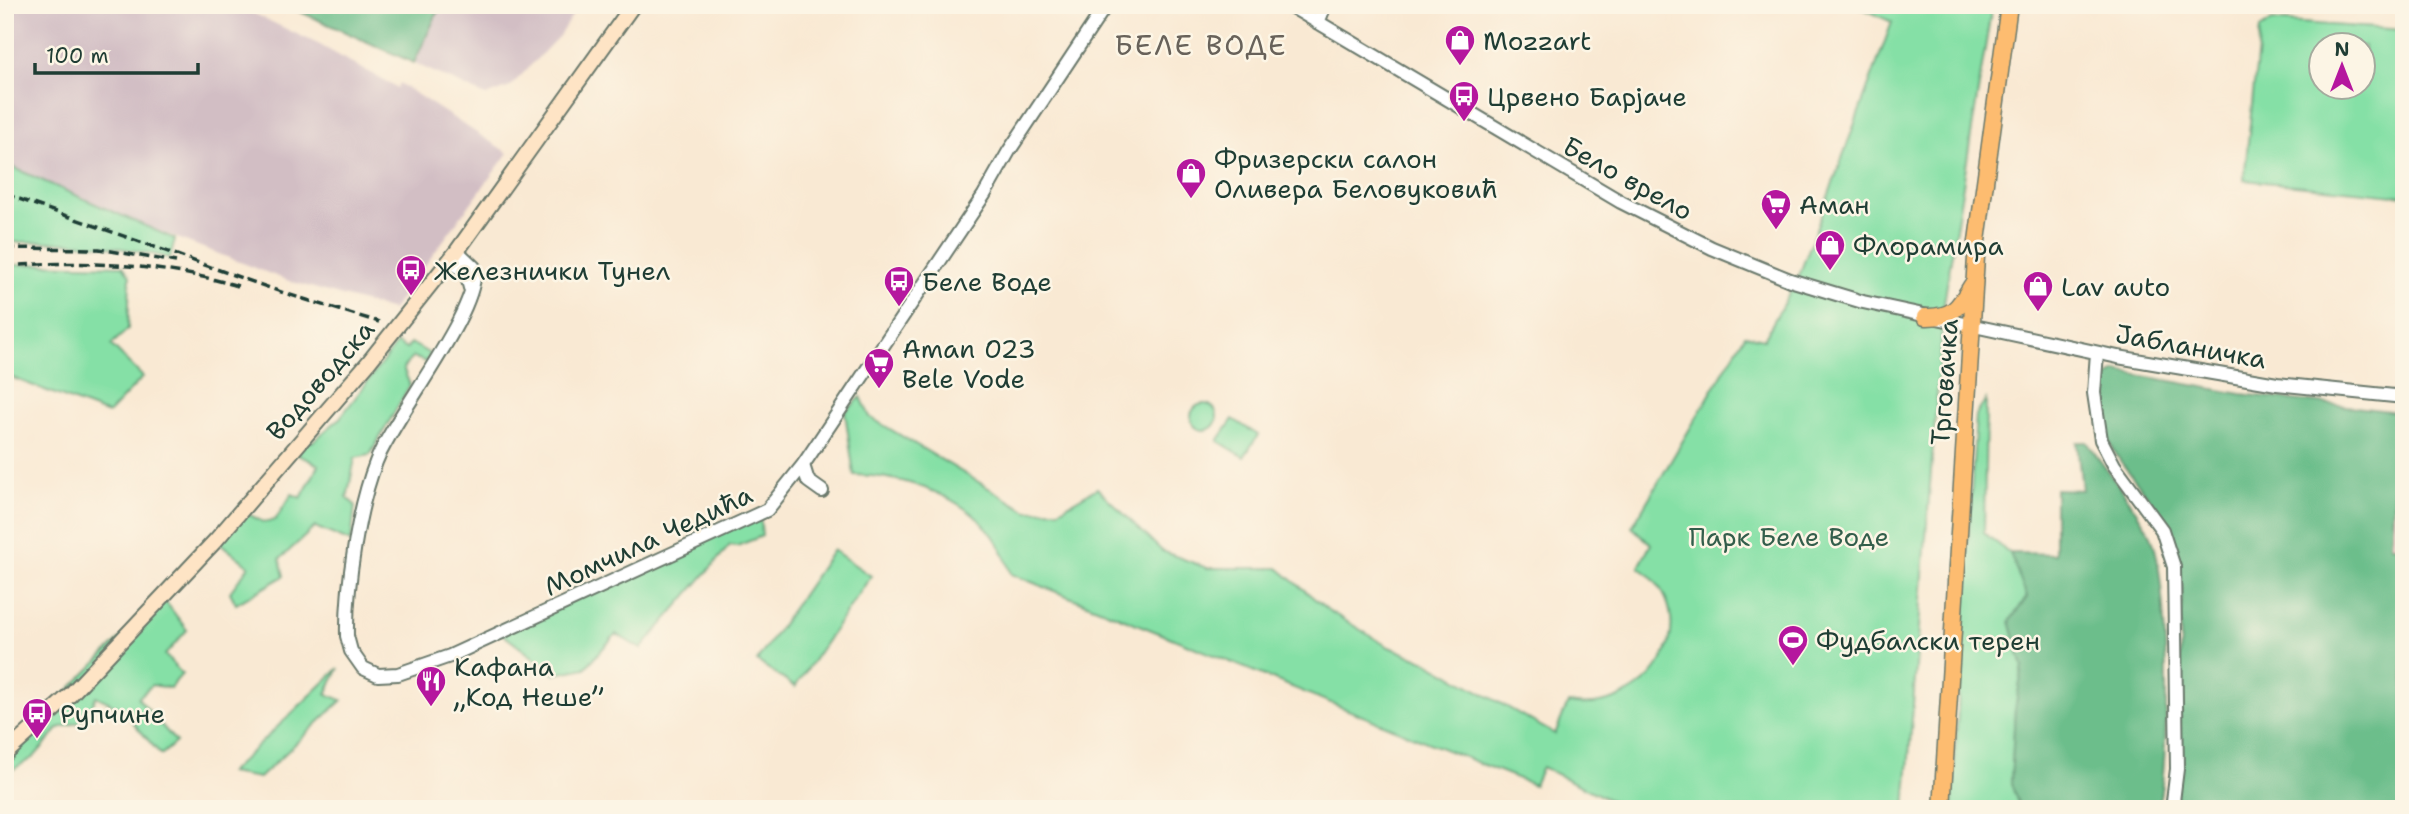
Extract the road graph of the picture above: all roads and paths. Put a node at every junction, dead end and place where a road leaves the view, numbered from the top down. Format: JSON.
{"nodes":[{"id":1,"x":633,"y":5,"type":"edge"},
{"id":2,"x":1106,"y":5,"type":"edge"},
{"id":3,"x":1289,"y":5,"type":"edge"},
{"id":4,"x":1325,"y":5,"type":"edge"},
{"id":5,"x":2010,"y":5,"type":"edge"},
{"id":6,"x":1318,"y":23,"type":"junction"},
{"id":7,"x":453,"y":256,"type":"junction"},
{"id":8,"x":1975,"y":280,"type":"junction"},
{"id":9,"x":1925,"y":317,"type":"junction"},
{"id":10,"x":1972,"y":324,"type":"junction"},
{"id":11,"x":2098,"y":353,"type":"junction"},
{"id":12,"x":2404,"y":397,"type":"edge"},
{"id":13,"x":803,"y":465,"type":"junction"},
{"id":14,"x":822,"y":491,"type":"dead end"},
{"id":15,"x":5,"y":754,"type":"edge"},
{"id":16,"x":1942,"y":809,"type":"edge"},
{"id":17,"x":2172,"y":809,"type":"edge"}],
"edges":[{"from":1,"to":7,"type":"main road","name":"Водоводска"},
{"from":2,"to":13,"type":"street","name":"Момчила Чедића"},
{"from":3,"to":6,"type":"street","name":"Бело врело"},
{"from":4,"to":6,"type":"street"},
{"from":5,"to":8,"type":"main road","name":"Трговачка"},
{"from":6,"to":9,"type":"street","name":"Бело врело"},
{"from":7,"to":13,"type":"street","name":"Момчила Чедића"},
{"from":7,"to":15,"type":"main road","name":"Водоводска"},
{"from":8,"to":9,"type":"main road"},
{"from":8,"to":10,"type":"main road","name":"Трговачка"},
{"from":9,"to":10,"type":"street","name":"Бело врело"},
{"from":10,"to":11,"type":"street","name":"Јабланичка"},
{"from":10,"to":16,"type":"main road","name":"Трговачка"},
{"from":11,"to":12,"type":"street","name":"Јабланичка"},
{"from":11,"to":17,"type":"street"},
{"from":13,"to":14,"type":"street"}]}
